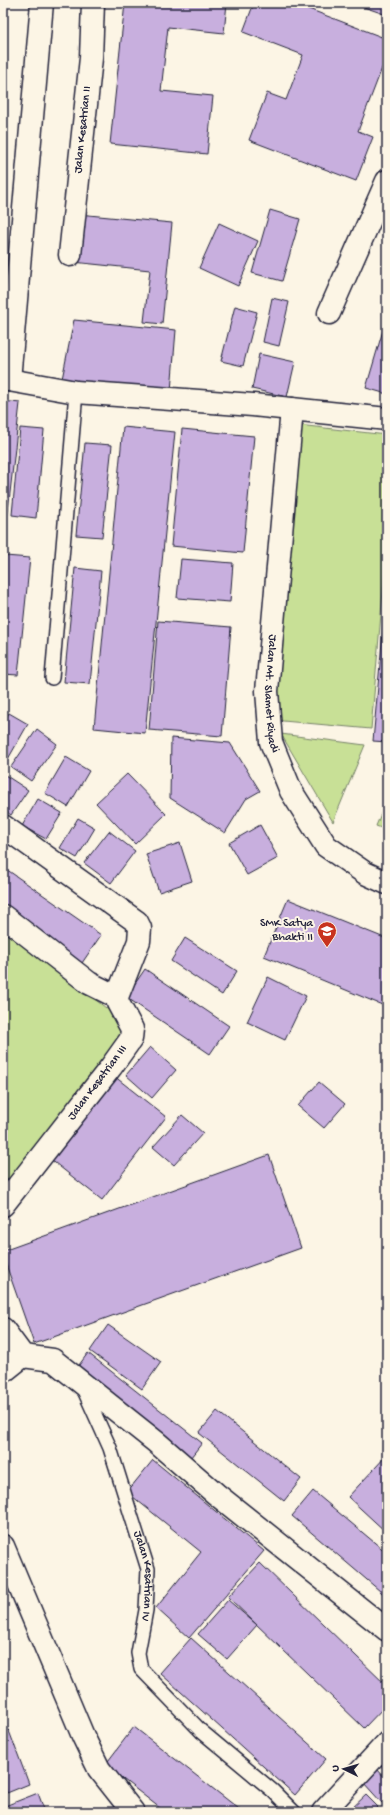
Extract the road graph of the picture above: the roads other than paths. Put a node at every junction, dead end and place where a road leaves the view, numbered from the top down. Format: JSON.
{"nodes":[{"id":1,"x":42,"y":3,"type":"edge"},
{"id":2,"x":93,"y":3,"type":"edge"},
{"id":3,"x":387,"y":181,"type":"edge"},
{"id":4,"x":70,"y":255,"type":"dead end"},
{"id":5,"x":330,"y":313,"type":"dead end"},
{"id":6,"x":6,"y":380,"type":"edge"},
{"id":7,"x":76,"y":392,"type":"junction"},
{"id":8,"x":292,"y":409,"type":"junction"},
{"id":9,"x":387,"y":419,"type":"edge"},
{"id":10,"x":52,"y":678,"type":"dead end"},
{"id":11,"x":3,"y":826,"type":"edge"},
{"id":12,"x":387,"y":882,"type":"edge"},
{"id":13,"x":3,"y":916,"type":"edge"},
{"id":14,"x":117,"y":997,"type":"junction"},
{"id":15,"x":3,"y":1205,"type":"edge"},
{"id":16,"x":3,"y":1329,"type":"edge"},
{"id":17,"x":23,"y":1356,"type":"junction"},
{"id":18,"x":3,"y":1372,"type":"edge"},
{"id":19,"x":80,"y":1381,"type":"junction"},
{"id":20,"x":3,"y":1546,"type":"edge"},
{"id":21,"x":387,"y":1630,"type":"edge"},
{"id":22,"x":387,"y":1743,"type":"edge"},
{"id":23,"x":133,"y":1812,"type":"edge"},
{"id":24,"x":294,"y":1812,"type":"edge"},
{"id":25,"x":322,"y":1812,"type":"edge"}],
"edges":[{"from":1,"to":6,"type":"street"},
{"from":2,"to":4,"type":"street","name":"Jalan Kesatrian II"},
{"from":3,"to":5,"type":"street"},
{"from":6,"to":7,"type":"street"},
{"from":7,"to":8,"type":"street"},
{"from":7,"to":10,"type":"lane"},
{"from":8,"to":9,"type":"street"},
{"from":8,"to":12,"type":"street","name":"Jalan Mt. Slamet Riyadi"},
{"from":11,"to":14,"type":"street"},
{"from":13,"to":14,"type":"street"},
{"from":14,"to":15,"type":"street","name":"Jalan Kesatrian III"},
{"from":16,"to":17,"type":"street"},
{"from":17,"to":18,"type":"street"},
{"from":17,"to":19,"type":"street","name":"Jalan Kesatrian IV"},
{"from":19,"to":21,"type":"street"},
{"from":19,"to":24,"type":"lane","name":"Jalan Kesatrian IV"},
{"from":20,"to":23,"type":"street"},
{"from":22,"to":25,"type":"street"}]}
